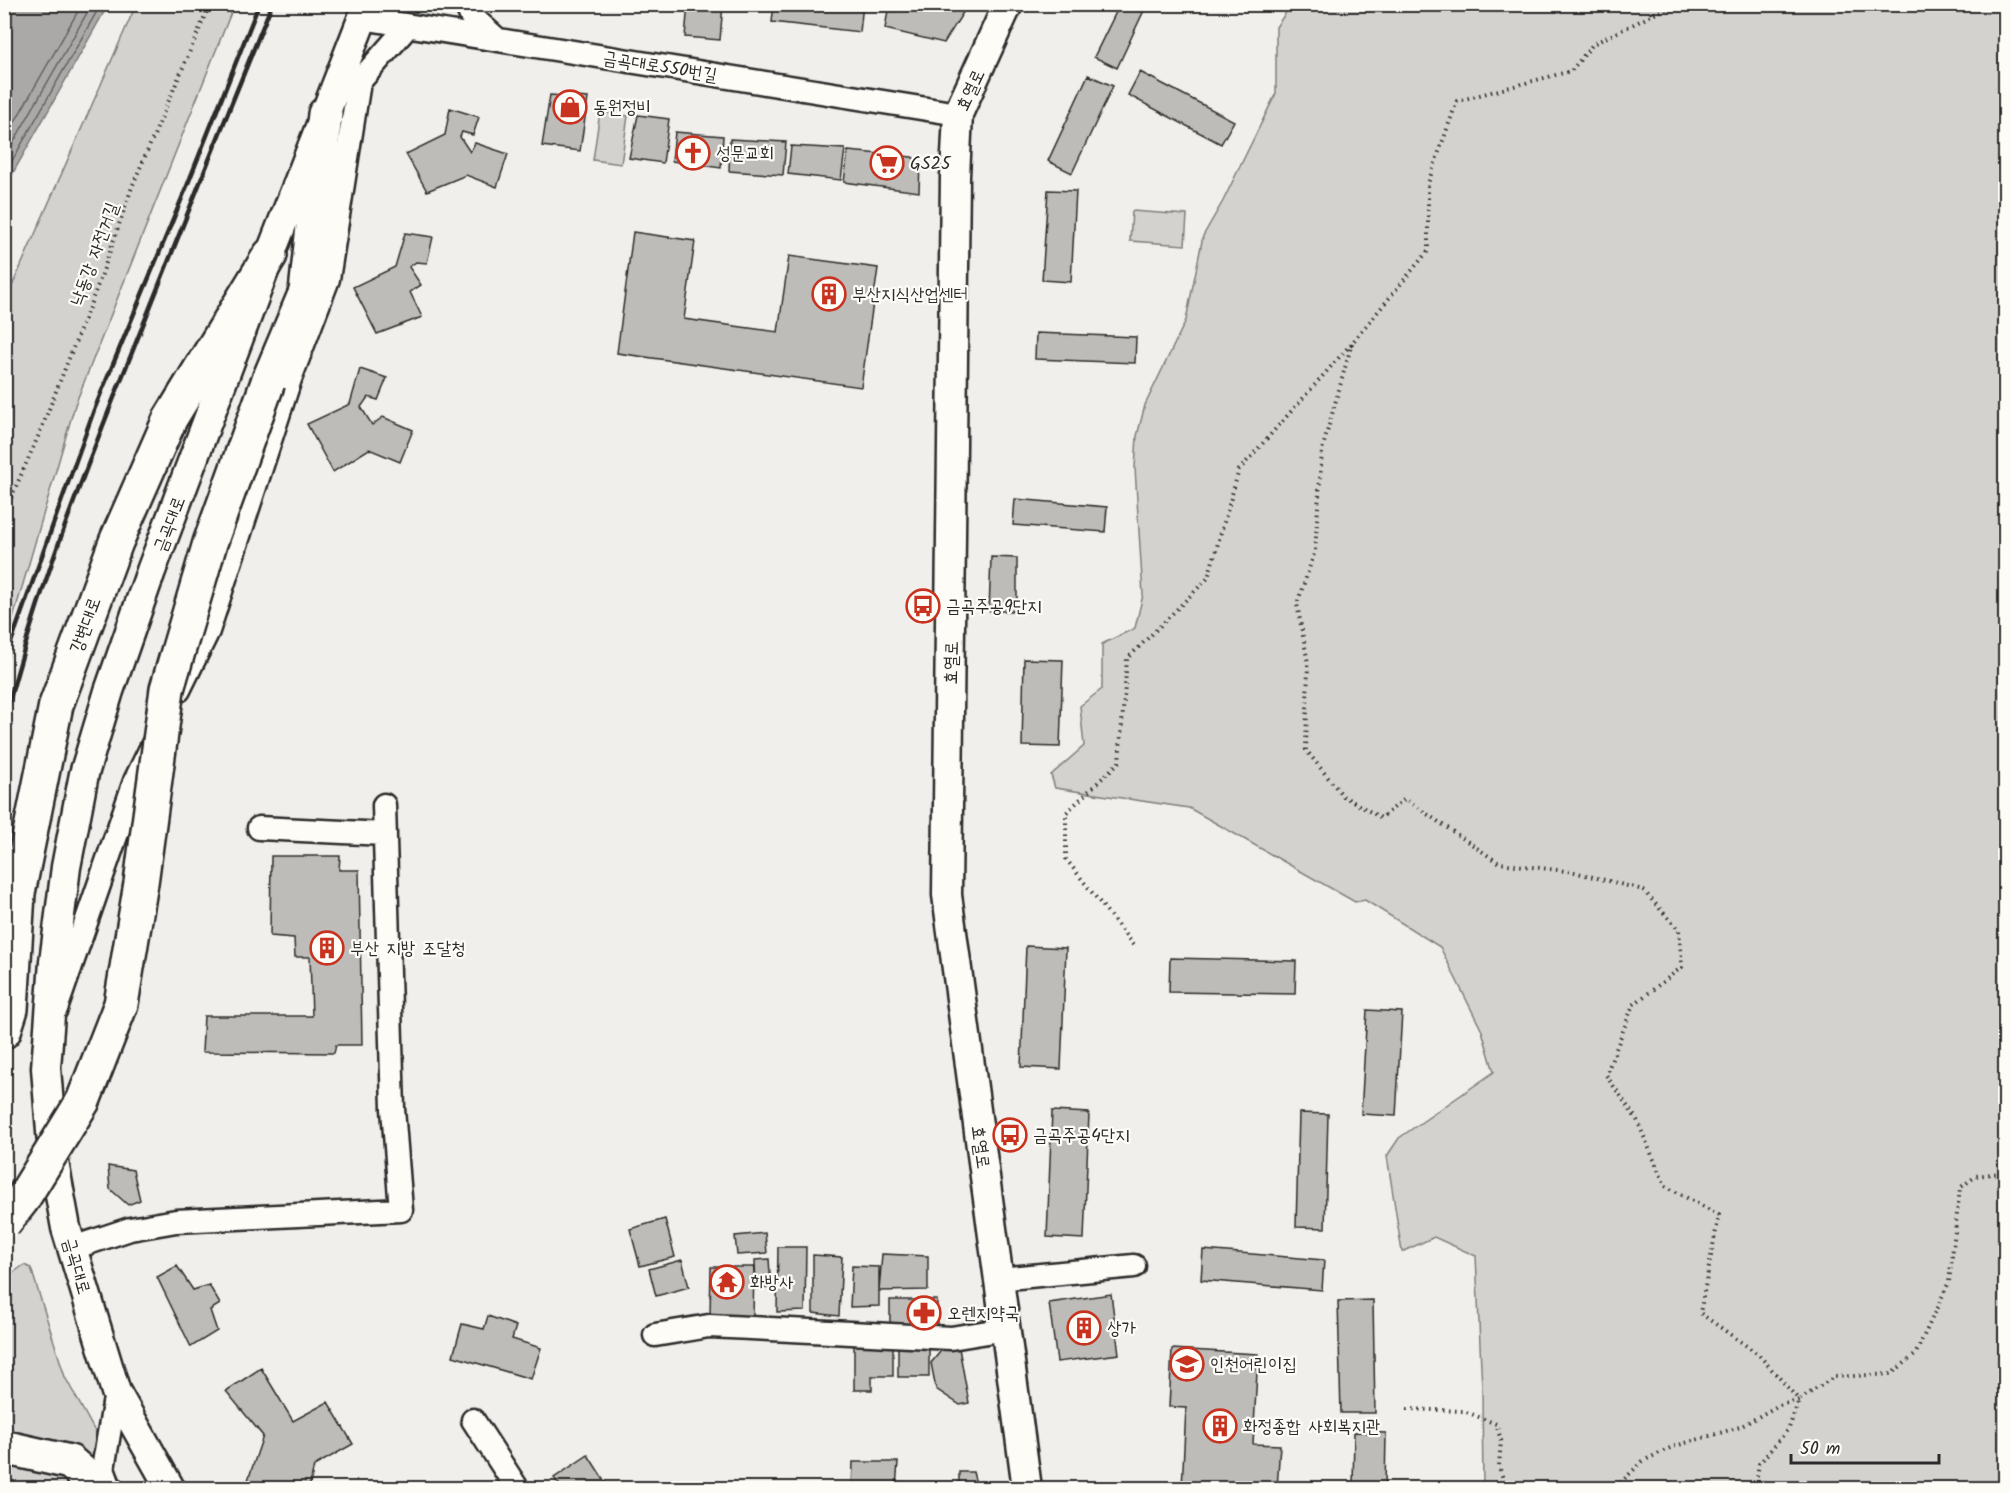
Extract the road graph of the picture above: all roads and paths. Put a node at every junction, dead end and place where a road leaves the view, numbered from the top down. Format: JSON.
{"nodes":[{"id":1,"x":210,"y":4,"type":"edge"},
{"id":2,"x":466,"y":4,"type":"edge"},
{"id":3,"x":1008,"y":4,"type":"edge"},
{"id":4,"x":1675,"y":4,"type":"edge"},
{"id":5,"x":362,"y":20,"type":"edge"},
{"id":6,"x":408,"y":26,"type":"junction"},
{"id":7,"x":498,"y":40,"type":"junction"},
{"id":8,"x":359,"y":82,"type":"junction"},
{"id":9,"x":325,"y":114,"type":"junction"},
{"id":10,"x":958,"y":114,"type":"junction"},
{"id":11,"x":270,"y":255,"type":"junction"},
{"id":12,"x":1352,"y":343,"type":"junction"},
{"id":13,"x":4,"y":514,"type":"edge"},
{"id":14,"x":384,"y":805,"type":"dead end"},
{"id":15,"x":260,"y":828,"type":"dead end"},
{"id":16,"x":385,"y":834,"type":"junction"},
{"id":17,"x":1133,"y":945,"type":"dead end"},
{"id":18,"x":49,"y":1027,"type":"junction"},
{"id":19,"x":4,"y":1031,"type":"edge"},
{"id":20,"x":2006,"y":1169,"type":"edge"},
{"id":21,"x":4,"y":1223,"type":"edge"},
{"id":22,"x":73,"y":1248,"type":"junction"},
{"id":23,"x":1134,"y":1266,"type":"dead end"},
{"id":24,"x":999,"y":1279,"type":"junction"},
{"id":25,"x":1006,"y":1329,"type":"junction"},
{"id":26,"x":655,"y":1335,"type":"dead end"},
{"id":27,"x":116,"y":1392,"type":"junction"},
{"id":28,"x":1799,"y":1400,"type":"junction"},
{"id":29,"x":1407,"y":1409,"type":"dead end"},
{"id":30,"x":473,"y":1420,"type":"dead end"},
{"id":31,"x":4,"y":1449,"type":"edge"},
{"id":32,"x":100,"y":1488,"type":"edge"},
{"id":33,"x":110,"y":1488,"type":"edge"},
{"id":34,"x":170,"y":1488,"type":"edge"},
{"id":35,"x":517,"y":1488,"type":"edge"},
{"id":36,"x":1027,"y":1488,"type":"edge"},
{"id":37,"x":1506,"y":1488,"type":"edge"},
{"id":38,"x":1605,"y":1488,"type":"edge"},
{"id":39,"x":1755,"y":1488,"type":"edge"}],
"edges":[{"from":1,"to":13,"type":"path","name":"낙동강 자전거길"},
{"from":2,"to":7,"type":"street"},
{"from":3,"to":10,"type":"main road","name":"효열로"},
{"from":4,"to":12,"type":"path"},
{"from":5,"to":6,"type":"street","name":"금곡대로550번길"},
{"from":5,"to":8,"type":"street","name":"금곡대로"},
{"from":5,"to":9,"type":"main road","name":"금곡대로"},
{"from":6,"to":7,"type":"street","name":"금곡대로550번길"},
{"from":6,"to":8,"type":"street"},
{"from":7,"to":10,"type":"street","name":"금곡대로550번길"},
{"from":8,"to":18,"type":"street","name":"금곡대로"},
{"from":9,"to":11,"type":"main road","name":"금곡대로"},
{"from":9,"to":21,"type":"highway","bridge":true},
{"from":10,"to":24,"type":"main road","name":"효열로"},
{"from":11,"to":18,"type":"main road","name":"금곡대로"},
{"from":11,"to":19,"type":"highway","name":"강변대로"},
{"from":12,"to":17,"type":"path"},
{"from":12,"to":28,"type":"path"},
{"from":14,"to":16,"type":"street"},
{"from":15,"to":16,"type":"street"},
{"from":16,"to":22,"type":"street"},
{"from":18,"to":22,"type":"main road","name":"금곡대로"},
{"from":20,"to":28,"type":"path"},
{"from":22,"to":27,"type":"main road","name":"금곡대로"},
{"from":23,"to":24,"type":"street"},
{"from":24,"to":25,"type":"main road","name":"효열로"},
{"from":25,"to":26,"type":"street"},
{"from":25,"to":36,"type":"main road","name":"효열로"},
{"from":27,"to":33,"type":"street"},
{"from":27,"to":34,"type":"main road","name":"금곡대로"},
{"from":28,"to":38,"type":"path"},
{"from":28,"to":39,"type":"path"},
{"from":29,"to":37,"type":"path"},
{"from":30,"to":35,"type":"street"},
{"from":31,"to":32,"type":"highway"}]}
